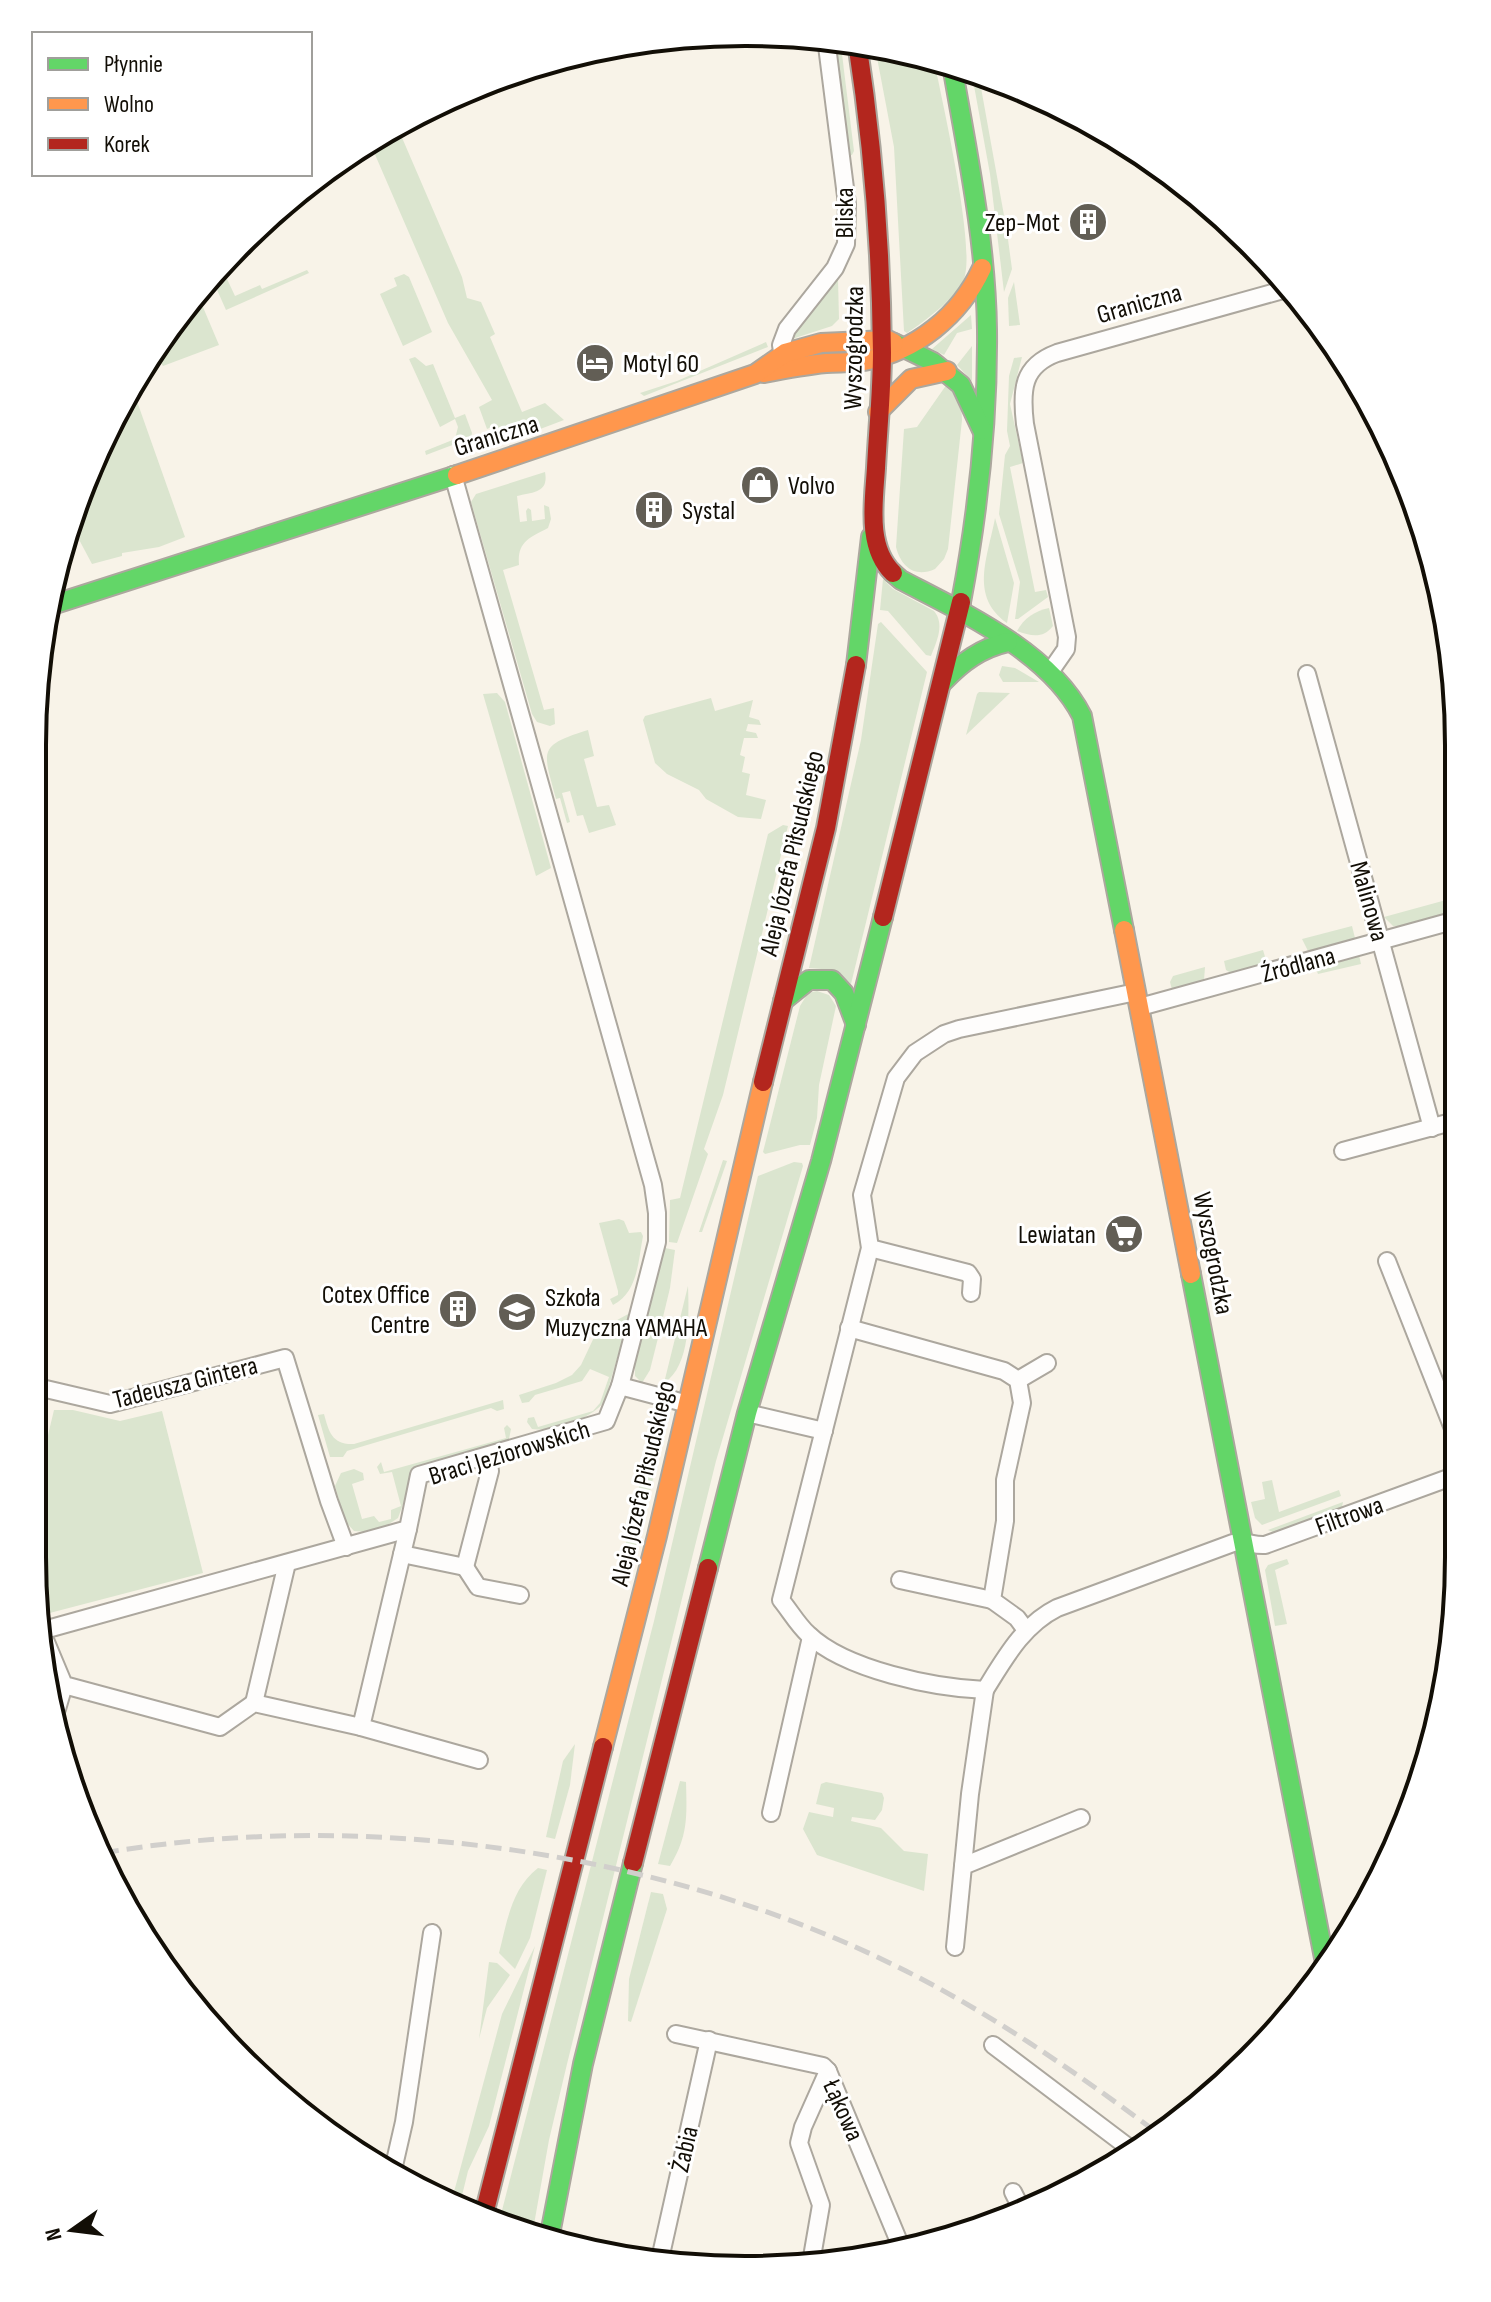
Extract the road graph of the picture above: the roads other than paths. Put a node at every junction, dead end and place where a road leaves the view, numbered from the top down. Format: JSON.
{"nodes":[{"id":1,"x":828,"y":51,"type":"edge"},
{"id":2,"x":859,"y":55,"type":"edge"},
{"id":3,"x":954,"y":78,"type":"edge"},
{"id":4,"x":983,"y":265,"type":"junction"},
{"id":5,"x":1277,"y":292,"type":"edge"},
{"id":6,"x":882,"y":347,"type":"junction"},
{"id":7,"x":904,"y":347,"type":"junction"},
{"id":8,"x":784,"y":362,"type":"junction"},
{"id":9,"x":947,"y":371,"type":"junction"},
{"id":10,"x":878,"y":412,"type":"junction"},
{"id":11,"x":985,"y":439,"type":"junction"},
{"id":12,"x":453,"y":475,"type":"junction"},
{"id":13,"x":873,"y":520,"type":"junction"},
{"id":14,"x":61,"y":602,"type":"edge"},
{"id":15,"x":960,"y":610,"type":"junction"},
{"id":16,"x":1008,"y":642,"type":"junction"},
{"id":17,"x":1050,"y":672,"type":"junction"},
{"id":18,"x":1307,"y":674,"type":"dead end"},
{"id":19,"x":941,"y":684,"type":"junction"},
{"id":20,"x":1445,"y":923,"type":"edge"},
{"id":21,"x":1381,"y":941,"type":"junction"},
{"id":22,"x":1138,"y":1000,"type":"junction"},
{"id":23,"x":783,"y":1001,"type":"junction"},
{"id":24,"x":856,"y":1026,"type":"junction"},
{"id":25,"x":1445,"y":1124,"type":"edge"},
{"id":26,"x":1432,"y":1128,"type":"junction"},
{"id":27,"x":1343,"y":1151,"type":"dead end"},
{"id":28,"x":870,"y":1248,"type":"junction"},
{"id":29,"x":1387,"y":1261,"type":"dead end"},
{"id":30,"x":971,"y":1293,"type":"dead end"},
{"id":31,"x":849,"y":1328,"type":"junction"},
{"id":32,"x":1047,"y":1363,"type":"dead end"},
{"id":33,"x":1018,"y":1380,"type":"junction"},
{"id":34,"x":620,"y":1386,"type":"junction"},
{"id":35,"x":46,"y":1389,"type":"edge"},
{"id":36,"x":688,"y":1404,"type":"junction"},
{"id":37,"x":1445,"y":1408,"type":"edge"},
{"id":38,"x":747,"y":1413,"type":"junction"},
{"id":39,"x":824,"y":1431,"type":"junction"},
{"id":40,"x":488,"y":1456,"type":"junction"},
{"id":41,"x":1445,"y":1479,"type":"edge"},
{"id":42,"x":408,"y":1529,"type":"junction"},
{"id":43,"x":1244,"y":1540,"type":"junction"},
{"id":44,"x":346,"y":1547,"type":"junction"},
{"id":45,"x":402,"y":1554,"type":"junction"},
{"id":46,"x":287,"y":1563,"type":"junction"},
{"id":47,"x":465,"y":1567,"type":"junction"},
{"id":48,"x":900,"y":1580,"type":"dead end"},
{"id":49,"x":520,"y":1595,"type":"dead end"},
{"id":50,"x":992,"y":1600,"type":"junction"},
{"id":51,"x":50,"y":1628,"type":"edge"},
{"id":52,"x":1026,"y":1630,"type":"junction"},
{"id":53,"x":811,"y":1637,"type":"junction"},
{"id":54,"x":54,"y":1661,"type":"edge"},
{"id":55,"x":64,"y":1685,"type":"junction"},
{"id":56,"x":985,"y":1690,"type":"junction"},
{"id":57,"x":60,"y":1698,"type":"edge"},
{"id":58,"x":254,"y":1703,"type":"junction"},
{"id":59,"x":361,"y":1727,"type":"junction"},
{"id":60,"x":479,"y":1760,"type":"dead end"},
{"id":61,"x":771,"y":1813,"type":"dead end"},
{"id":62,"x":1081,"y":1818,"type":"dead end"},
{"id":63,"x":963,"y":1866,"type":"junction"},
{"id":64,"x":432,"y":1933,"type":"dead end"},
{"id":65,"x":955,"y":1947,"type":"dead end"},
{"id":66,"x":1323,"y":1951,"type":"edge"},
{"id":67,"x":676,"y":2034,"type":"dead end"},
{"id":68,"x":709,"y":2040,"type":"junction"},
{"id":69,"x":993,"y":2045,"type":"dead end"},
{"id":70,"x":828,"y":2071,"type":"junction"},
{"id":71,"x":1124,"y":2144,"type":"edge"},
{"id":72,"x":395,"y":2161,"type":"edge"},
{"id":73,"x":1013,"y":2192,"type":"dead end"},
{"id":74,"x":1017,"y":2201,"type":"edge"},
{"id":75,"x":486,"y":2206,"type":"edge"},
{"id":76,"x":551,"y":2228,"type":"edge"},
{"id":77,"x":898,"y":2239,"type":"edge"},
{"id":78,"x":662,"y":2251,"type":"edge"},
{"id":79,"x":813,"y":2253,"type":"edge"}],
"edges":[{"from":1,"to":8,"type":"street","name":"Bliska"},
{"from":2,"to":6,"type":"main road","name":"Wyszogrodzka"},
{"from":3,"to":4,"type":"main road"},
{"from":4,"to":7,"type":"main road","name":"Graniczna"},
{"from":4,"to":11,"type":"main road"},
{"from":5,"to":17,"type":"street","name":"Graniczna"},
{"from":6,"to":7,"type":"main road","name":"Graniczna"},
{"from":6,"to":8,"type":"main road","name":"Graniczna"},
{"from":6,"to":10,"type":"main road","name":"Wyszogrodzka"},
{"from":7,"to":9,"type":"main road"},
{"from":8,"to":12,"type":"main road","name":"Graniczna"},
{"from":9,"to":10,"type":"main road"},
{"from":9,"to":11,"type":"main road"},
{"from":10,"to":13,"type":"main road","name":"Wyszogrodzka"},
{"from":11,"to":15,"type":"main road"},
{"from":12,"to":14,"type":"main road","name":"Graniczna"},
{"from":12,"to":34,"type":"street"},
{"from":13,"to":15,"type":"main road","name":"Wyszogrodzka"},
{"from":13,"to":23,"type":"main road","name":"Aleja Józefa Piłsudskiego"},
{"from":15,"to":16,"type":"main road","name":"Wyszogrodzka"},
{"from":15,"to":19,"type":"main road"},
{"from":16,"to":17,"type":"main road","name":"Wyszogrodzka"},
{"from":16,"to":19,"type":"main road"},
{"from":17,"to":22,"type":"main road","name":"Wyszogrodzka"},
{"from":18,"to":21,"type":"street","name":"Malinowa"},
{"from":19,"to":24,"type":"main road"},
{"from":20,"to":21,"type":"street","name":"Źródlana"},
{"from":21,"to":22,"type":"street","name":"Źródlana"},
{"from":21,"to":26,"type":"street","name":"Malinowa"},
{"from":22,"to":28,"type":"street","name":"Źródlana"},
{"from":22,"to":43,"type":"main road","name":"Wyszogrodzka"},
{"from":23,"to":24,"type":"main road"},
{"from":23,"to":36,"type":"main road","name":"Aleja Józefa Piłsudskiego"},
{"from":24,"to":38,"type":"main road"},
{"from":25,"to":26,"type":"street"},
{"from":26,"to":27,"type":"street"},
{"from":28,"to":30,"type":"street"},
{"from":28,"to":31,"type":"street"},
{"from":29,"to":37,"type":"street"},
{"from":31,"to":33,"type":"street"},
{"from":31,"to":39,"type":"street"},
{"from":32,"to":33,"type":"street"},
{"from":33,"to":50,"type":"street"},
{"from":34,"to":36,"type":"street"},
{"from":34,"to":40,"type":"street","name":"Braci Jeziorowskich"},
{"from":35,"to":44,"type":"street","name":"Tadeusza Gintera"},
{"from":36,"to":75,"type":"main road","name":"Aleja Józefa Piłsudskiego"},
{"from":38,"to":39,"type":"street"},
{"from":38,"to":76,"type":"main road"},
{"from":39,"to":53,"type":"street"},
{"from":40,"to":42,"type":"street","name":"Braci Jeziorowskich"},
{"from":40,"to":47,"type":"street"},
{"from":41,"to":43,"type":"street","name":"Filtrowa"},
{"from":42,"to":44,"type":"street"},
{"from":42,"to":45,"type":"street"},
{"from":43,"to":52,"type":"street","name":"Filtrowa"},
{"from":43,"to":66,"type":"main road","name":"Wyszogrodzka"},
{"from":44,"to":46,"type":"street"},
{"from":45,"to":47,"type":"street"},
{"from":45,"to":59,"type":"street"},
{"from":46,"to":51,"type":"street"},
{"from":46,"to":58,"type":"street"},
{"from":47,"to":49,"type":"street"},
{"from":48,"to":50,"type":"street"},
{"from":50,"to":52,"type":"street"},
{"from":52,"to":56,"type":"street"},
{"from":53,"to":56,"type":"street"},
{"from":53,"to":61,"type":"street"},
{"from":54,"to":55,"type":"street"},
{"from":55,"to":57,"type":"street"},
{"from":55,"to":58,"type":"street"},
{"from":56,"to":63,"type":"street"},
{"from":58,"to":59,"type":"street"},
{"from":59,"to":60,"type":"street"},
{"from":62,"to":63,"type":"street"},
{"from":63,"to":65,"type":"street"},
{"from":64,"to":72,"type":"street"},
{"from":67,"to":68,"type":"street","name":"Łąkowa"},
{"from":68,"to":70,"type":"street","name":"Łąkowa"},
{"from":68,"to":78,"type":"street","name":"Żabia"},
{"from":69,"to":71,"type":"street"},
{"from":70,"to":77,"type":"street","name":"Łąkowa"},
{"from":70,"to":79,"type":"street"},
{"from":73,"to":74,"type":"street"}]}
